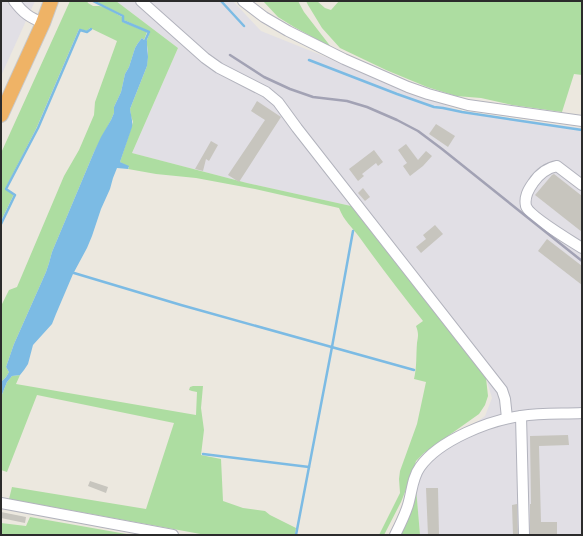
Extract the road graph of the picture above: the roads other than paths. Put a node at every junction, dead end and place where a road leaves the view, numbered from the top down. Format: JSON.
{"nodes":[{"id":1,"x":14,"y":1,"type":"edge"},
{"id":2,"x":52,"y":1,"type":"edge"},
{"id":3,"x":141,"y":1,"type":"edge"},
{"id":4,"x":243,"y":1,"type":"edge"},
{"id":5,"x":42,"y":23,"type":"junction"},
{"id":6,"x":1,"y":115,"type":"edge"},
{"id":7,"x":582,"y":121,"type":"edge"},
{"id":8,"x":582,"y":185,"type":"edge"},
{"id":9,"x":582,"y":248,"type":"edge"},
{"id":10,"x":582,"y":413,"type":"edge"},
{"id":11,"x":521,"y":416,"type":"junction"},
{"id":12,"x":507,"y":418,"type":"junction"},
{"id":13,"x":1,"y":503,"type":"edge"},
{"id":14,"x":172,"y":535,"type":"edge"},
{"id":15,"x":394,"y":535,"type":"edge"},
{"id":16,"x":524,"y":535,"type":"edge"}],
"edges":[{"from":1,"to":5,"type":"street"},
{"from":2,"to":5,"type":"highway"},
{"from":3,"to":12,"type":"street"},
{"from":4,"to":7,"type":"street"},
{"from":5,"to":6,"type":"highway"},
{"from":8,"to":9,"type":"street"},
{"from":10,"to":11,"type":"street"},
{"from":11,"to":12,"type":"street"},
{"from":11,"to":16,"type":"street"},
{"from":12,"to":15,"type":"street"},
{"from":13,"to":14,"type":"street"}]}
